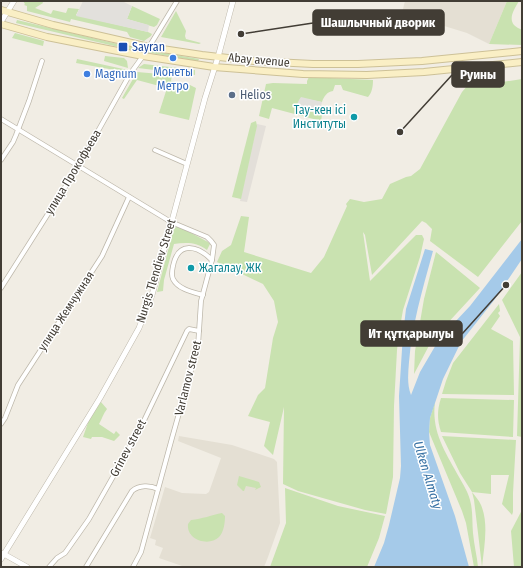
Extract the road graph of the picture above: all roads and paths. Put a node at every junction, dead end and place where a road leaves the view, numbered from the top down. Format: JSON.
{"nodes":[{"id":1,"x":14,"y":1,"type":"edge"},
{"id":2,"x":176,"y":1,"type":"edge"},
{"id":3,"x":233,"y":1,"type":"edge"},
{"id":4,"x":4,"y":11,"type":"edge"},
{"id":5,"x":1,"y":23,"type":"edge"},
{"id":6,"x":149,"y":47,"type":"junction"},
{"id":7,"x":522,"y":50,"type":"edge"},
{"id":8,"x":143,"y":56,"type":"junction"},
{"id":9,"x":218,"y":57,"type":"junction"},
{"id":10,"x":42,"y":61,"type":"dead end"},
{"id":11,"x":522,"y":62,"type":"edge"},
{"id":12,"x":214,"y":67,"type":"junction"},
{"id":13,"x":1,"y":119,"type":"edge"},
{"id":14,"x":18,"y":129,"type":"junction"},
{"id":15,"x":155,"y":150,"type":"dead end"},
{"id":16,"x":1,"y":160,"type":"edge"},
{"id":17,"x":187,"y":164,"type":"junction"},
{"id":18,"x":79,"y":165,"type":"junction"},
{"id":19,"x":129,"y":197,"type":"junction"},
{"id":20,"x":171,"y":222,"type":"junction"},
{"id":21,"x":212,"y":260,"type":"junction"},
{"id":22,"x":1,"y":288,"type":"edge"},
{"id":23,"x":203,"y":295,"type":"junction"},
{"id":24,"x":199,"y":331,"type":"junction"},
{"id":25,"x":1,"y":424,"type":"edge"},
{"id":26,"x":158,"y":489,"type":"junction"},
{"id":27,"x":2,"y":555,"type":"edge"},
{"id":28,"x":27,"y":567,"type":"edge"},
{"id":29,"x":49,"y":567,"type":"edge"},
{"id":30,"x":86,"y":567,"type":"edge"},
{"id":31,"x":133,"y":567,"type":"edge"}],
"edges":[{"from":1,"to":4,"type":"street"},
{"from":2,"to":6,"type":"street"},
{"from":3,"to":9,"type":"street","name":"Nurgis Tlendiev Street"},
{"from":4,"to":5,"type":"street"},
{"from":4,"to":6,"type":"main road","name":"Abay avenue"},
{"from":5,"to":8,"type":"main road","name":"Abay avenue"},
{"from":6,"to":9,"type":"main road","name":"Abay avenue"},
{"from":7,"to":9,"type":"main road","name":"Abay avenue"},
{"from":8,"to":12,"type":"main road","name":"Abay avenue"},
{"from":8,"to":18,"type":"street","name":"улица Прокофьева"},
{"from":9,"to":12,"type":"street","name":"Nurgis Tlendiev Street"},
{"from":10,"to":14,"type":"street"},
{"from":11,"to":12,"type":"main road","name":"Abay avenue"},
{"from":12,"to":17,"type":"street","name":"Nurgis Tlendiev Street"},
{"from":13,"to":14,"type":"street"},
{"from":14,"to":16,"type":"street"},
{"from":14,"to":18,"type":"street"},
{"from":15,"to":17,"type":"street"},
{"from":17,"to":20,"type":"street","name":"Nurgis Tlendiev Street"},
{"from":18,"to":19,"type":"street"},
{"from":18,"to":22,"type":"street","name":"улица Прокофьева"},
{"from":19,"to":20,"type":"street"},
{"from":19,"to":25,"type":"street","name":"улица Жемчужная"},
{"from":20,"to":21,"type":"street"},
{"from":20,"to":27,"type":"street","name":"Nurgis Tlendiev Street"},
{"from":21,"to":23,"type":"street"},
{"from":21,"to":23,"type":"street"},
{"from":23,"to":24,"type":"street","name":"Varlamov street"},
{"from":24,"to":26,"type":"street","name":"Varlamov street"},
{"from":24,"to":29,"type":"street","name":"Grinev street"},
{"from":26,"to":30,"type":"street"},
{"from":26,"to":31,"type":"street"},
{"from":27,"to":28,"type":"street"}]}
